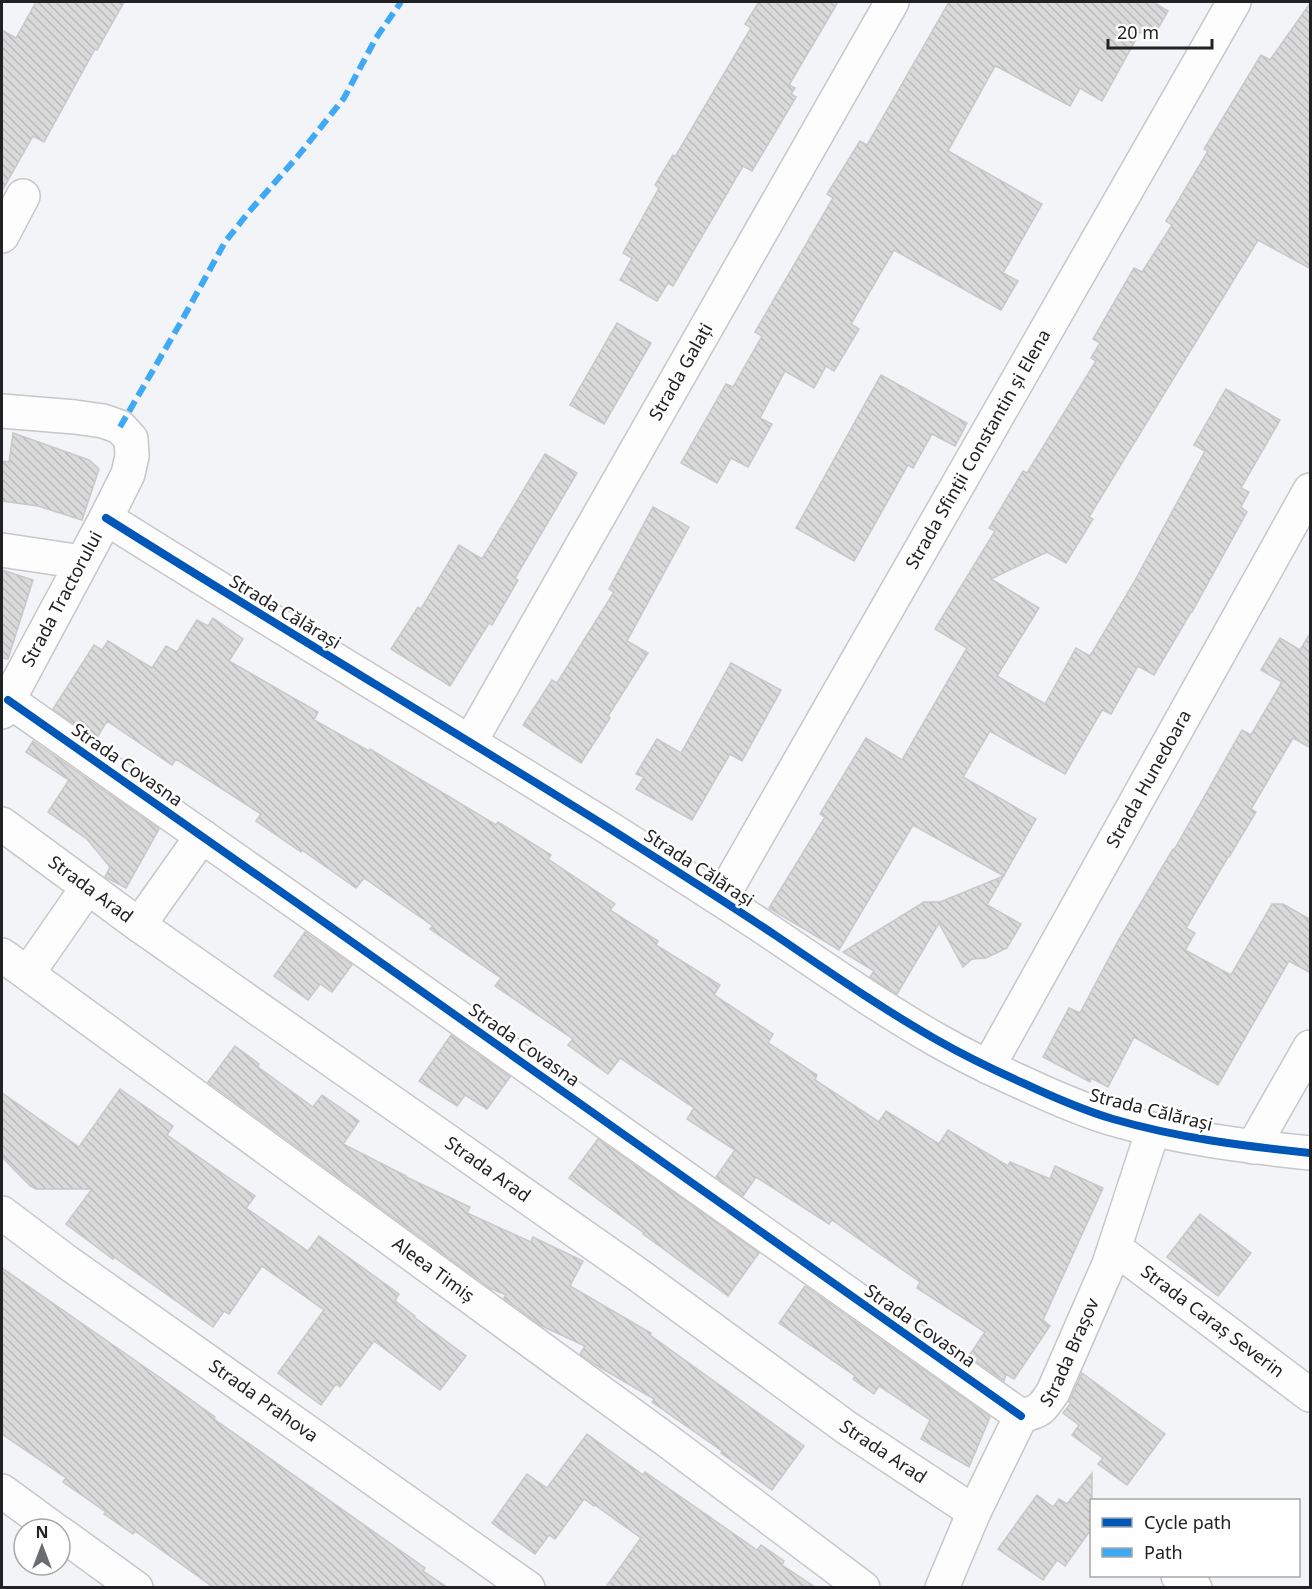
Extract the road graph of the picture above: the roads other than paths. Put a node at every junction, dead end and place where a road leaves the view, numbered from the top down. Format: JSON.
{"nodes":[{"id":1,"x":892,"y":2,"type":"edge"},
{"id":2,"x":1234,"y":2,"type":"edge"},
{"id":3,"x":23,"y":196,"type":"dead end"},
{"id":4,"x":2,"y":236,"type":"edge"},
{"id":5,"x":2,"y":411,"type":"edge"},
{"id":6,"x":1311,"y":490,"type":"edge"},
{"id":7,"x":106,"y":518,"type":"junction"},
{"id":8,"x":2,"y":550,"type":"edge"},
{"id":9,"x":82,"y":562,"type":"junction"},
{"id":10,"x":5,"y":706,"type":"edge"},
{"id":11,"x":470,"y":742,"type":"junction"},
{"id":12,"x":2,"y":824,"type":"edge"},
{"id":13,"x":202,"y":836,"type":"junction"},
{"id":14,"x":87,"y":888,"type":"junction"},
{"id":15,"x":721,"y":899,"type":"junction"},
{"id":16,"x":139,"y":925,"type":"junction"},
{"id":17,"x":2,"y":955,"type":"edge"},
{"id":18,"x":28,"y":973,"type":"junction"},
{"id":19,"x":1311,"y":1047,"type":"edge"},
{"id":20,"x":988,"y":1067,"type":"junction"},
{"id":21,"x":1153,"y":1130,"type":"junction"},
{"id":22,"x":1253,"y":1147,"type":"junction"},
{"id":23,"x":1311,"y":1153,"type":"edge"},
{"id":24,"x":2,"y":1213,"type":"edge"},
{"id":25,"x":1115,"y":1248,"type":"junction"},
{"id":26,"x":1311,"y":1395,"type":"edge"},
{"id":27,"x":1021,"y":1416,"type":"junction"},
{"id":28,"x":2,"y":1491,"type":"edge"},
{"id":29,"x":974,"y":1512,"type":"junction"},
{"id":30,"x":38,"y":1517,"type":"edge"},
{"id":31,"x":72,"y":1542,"type":"edge"},
{"id":32,"x":1181,"y":1577,"type":"edge"},
{"id":33,"x":136,"y":1587,"type":"edge"},
{"id":34,"x":528,"y":1587,"type":"edge"},
{"id":35,"x":863,"y":1587,"type":"edge"},
{"id":36,"x":942,"y":1587,"type":"edge"},
{"id":37,"x":1195,"y":1587,"type":"edge"}],
"edges":[{"from":1,"to":11,"type":"street","name":"Strada Galați"},
{"from":2,"to":15,"type":"street","name":"Strada Sfinții Constantin și Elena"},
{"from":3,"to":4,"type":"street"},
{"from":5,"to":7,"type":"street","name":"Strada Tractorului"},
{"from":6,"to":20,"type":"street","name":"Strada Hunedoara"},
{"from":7,"to":9,"type":"street","name":"Strada Tractorului"},
{"from":7,"to":11,"type":"street","name":"Strada Călărași"},
{"from":8,"to":9,"type":"street"},
{"from":9,"to":10,"type":"street","name":"Strada Tractorului"},
{"from":10,"to":13,"type":"street","name":"Strada Covasna"},
{"from":11,"to":15,"type":"street","name":"Strada Călărași"},
{"from":12,"to":14,"type":"street","name":"Strada Arad"},
{"from":13,"to":16,"type":"street"},
{"from":13,"to":27,"type":"street","name":"Strada Covasna"},
{"from":14,"to":16,"type":"street","name":"Strada Arad"},
{"from":14,"to":18,"type":"street"},
{"from":15,"to":20,"type":"street","name":"Strada Călărași"},
{"from":16,"to":29,"type":"street","name":"Strada Arad"},
{"from":17,"to":18,"type":"street","name":"Aleea Timiș"},
{"from":18,"to":35,"type":"street","name":"Aleea Timiș"},
{"from":19,"to":22,"type":"street"},
{"from":20,"to":21,"type":"street","name":"Strada Călărași"},
{"from":21,"to":22,"type":"street","name":"Strada Călărași"},
{"from":21,"to":25,"type":"street","name":"Strada Brașov"},
{"from":22,"to":23,"type":"street","name":"Strada Călărași"},
{"from":24,"to":34,"type":"street","name":"Strada Prahova"},
{"from":25,"to":26,"type":"street","name":"Strada Caraș Severin"},
{"from":25,"to":27,"type":"street","name":"Strada Brașov"},
{"from":27,"to":29,"type":"street","name":"Strada Brașov"},
{"from":28,"to":30,"type":"street"},
{"from":29,"to":36,"type":"street","name":"Strada Brașov"},
{"from":31,"to":33,"type":"street"},
{"from":32,"to":37,"type":"street"}]}
